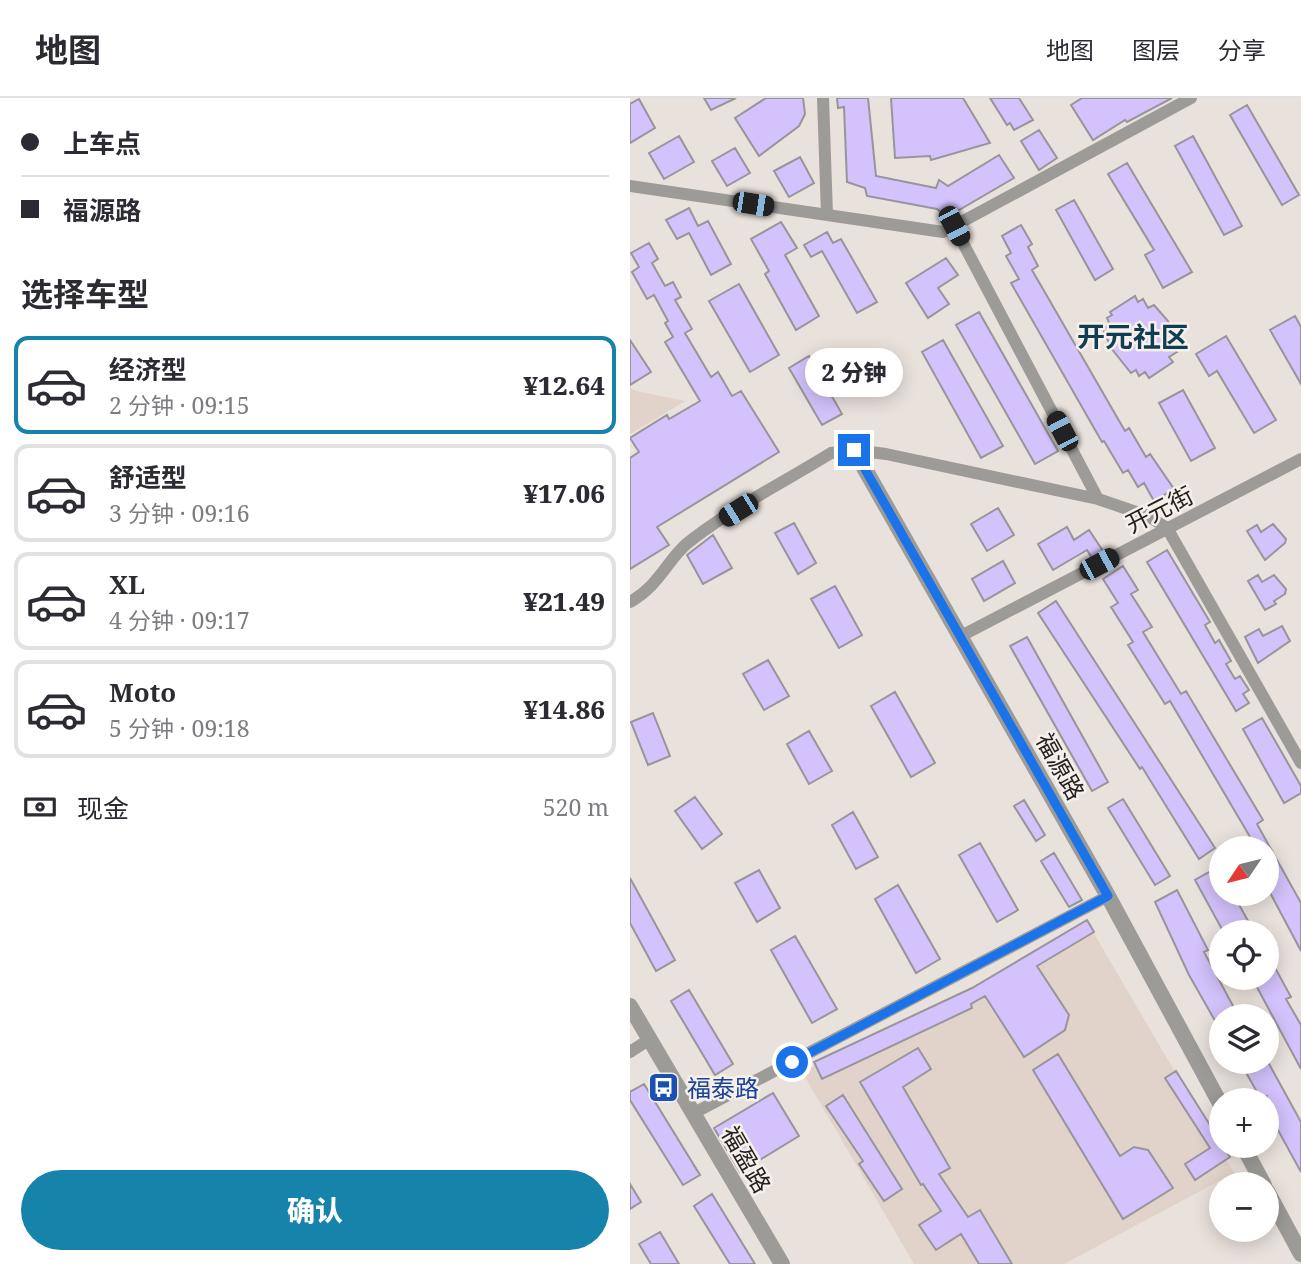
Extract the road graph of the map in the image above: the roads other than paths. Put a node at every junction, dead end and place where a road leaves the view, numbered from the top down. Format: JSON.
{"nodes":[{"id":1,"x":823,"y":98,"type":"edge"},
{"id":2,"x":1191,"y":98,"type":"edge"},
{"id":3,"x":630,"y":186,"type":"edge"},
{"id":4,"x":827,"y":215,"type":"junction"},
{"id":5,"x":954,"y":226,"type":"junction"},
{"id":6,"x":854,"y":450,"type":"junction"},
{"id":7,"x":1301,"y":459,"type":"edge"},
{"id":8,"x":1098,"y":499,"type":"junction"},
{"id":9,"x":1167,"y":528,"type":"junction"},
{"id":10,"x":630,"y":602,"type":"edge"},
{"id":11,"x":961,"y":636,"type":"junction"},
{"id":12,"x":1301,"y":763,"type":"edge"},
{"id":13,"x":1108,"y":896,"type":"junction"},
{"id":14,"x":630,"y":1006,"type":"edge"},
{"id":15,"x":650,"y":1039,"type":"junction"},
{"id":16,"x":630,"y":1052,"type":"edge"},
{"id":17,"x":1212,"y":1088,"type":"edge"},
{"id":18,"x":694,"y":1114,"type":"junction"},
{"id":19,"x":1279,"y":1213,"type":"edge"},
{"id":20,"x":1301,"y":1254,"type":"edge"},
{"id":21,"x":782,"y":1264,"type":"edge"}],
"edges":[{"from":1,"to":4,"type":"street"},
{"from":2,"to":5,"type":"street"},
{"from":3,"to":4,"type":"street"},
{"from":4,"to":5,"type":"street"},
{"from":5,"to":8,"type":"street"},
{"from":6,"to":8,"type":"street"},
{"from":6,"to":10,"type":"street"},
{"from":6,"to":11,"type":"street","name":"福源路"},
{"from":7,"to":9,"type":"street","name":"开元街"},
{"from":8,"to":9,"type":"street"},
{"from":9,"to":11,"type":"street","name":"开元街"},
{"from":9,"to":12,"type":"street"},
{"from":11,"to":13,"type":"street","name":"福源路"},
{"from":13,"to":17,"type":"street","name":"福源路"},
{"from":13,"to":18,"type":"street"},
{"from":14,"to":15,"type":"street","name":"福盈路"},
{"from":15,"to":16,"type":"street"},
{"from":15,"to":18,"type":"street","name":"福盈路"},
{"from":18,"to":21,"type":"street","name":"福盈路"},
{"from":19,"to":20,"type":"street"}]}
